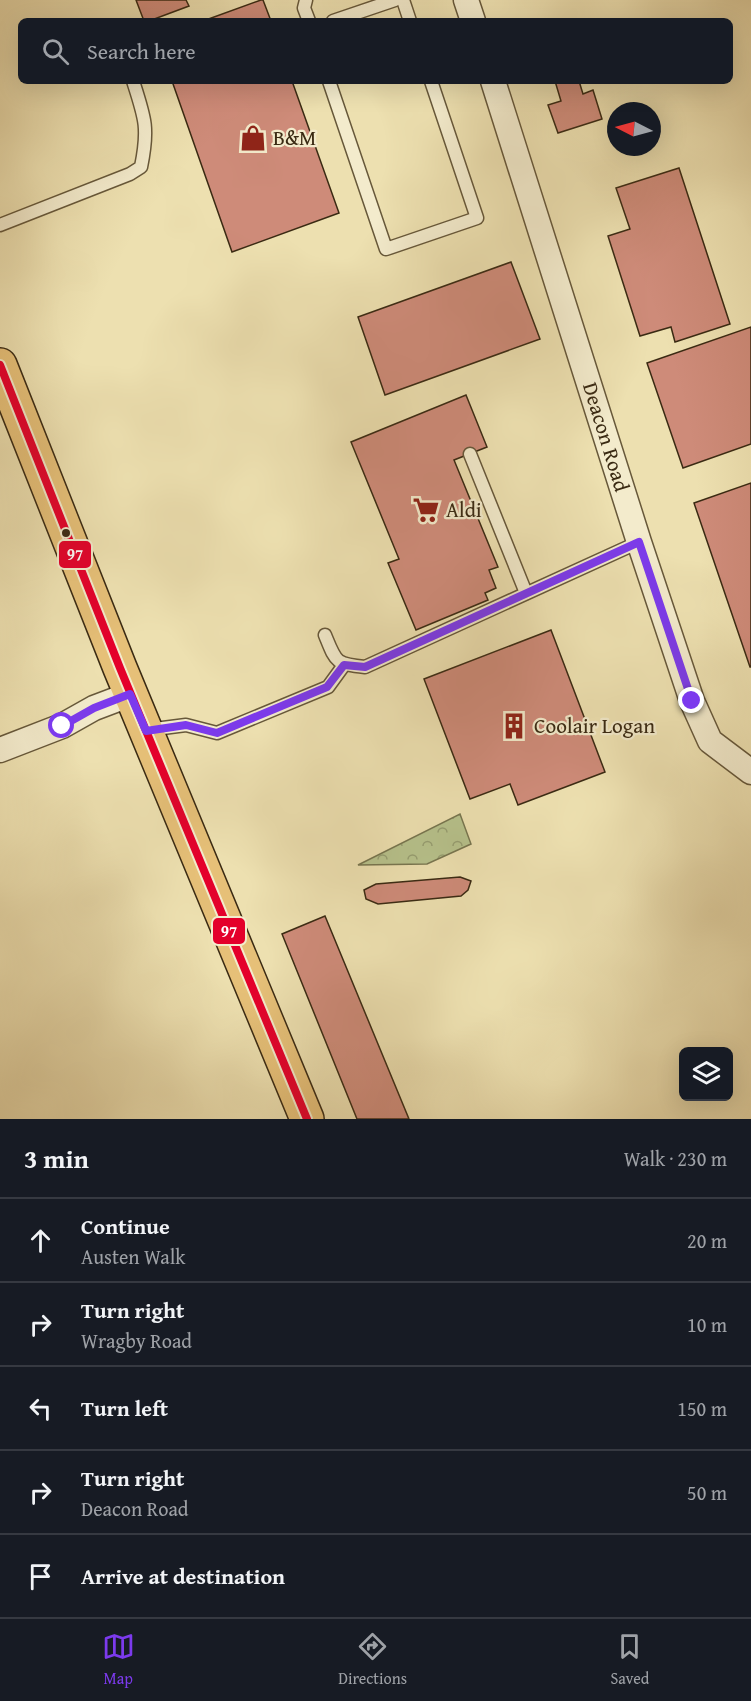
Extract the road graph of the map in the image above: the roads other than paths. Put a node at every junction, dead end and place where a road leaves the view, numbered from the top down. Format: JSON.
{"nodes":[{"id":1,"x":306,"y":0,"type":"edge"},
{"id":2,"x":395,"y":0,"type":"edge"},
{"id":3,"x":403,"y":0,"type":"edge"},
{"id":4,"x":466,"y":0,"type":"edge"},
{"id":5,"x":308,"y":18,"type":"edge"},
{"id":6,"x":342,"y":18,"type":"edge"},
{"id":7,"x":409,"y":18,"type":"edge"},
{"id":8,"x":472,"y":18,"type":"edge"},
{"id":9,"x":134,"y":84,"type":"edge"},
{"id":10,"x":330,"y":84,"type":"edge"},
{"id":11,"x":432,"y":84,"type":"edge"},
{"id":12,"x":494,"y":84,"type":"edge"},
{"id":13,"x":0,"y":225,"type":"edge"},
{"id":14,"x":0,"y":365,"type":"edge"},
{"id":15,"x":470,"y":454,"type":"dead end"},
{"id":16,"x":639,"y":542,"type":"junction"},
{"id":17,"x":526,"y":593,"type":"junction"},
{"id":18,"x":325,"y":635,"type":"dead end"},
{"id":19,"x":344,"y":665,"type":"junction"},
{"id":20,"x":130,"y":694,"type":"junction"},
{"id":21,"x":146,"y":731,"type":"junction"},
{"id":22,"x":0,"y":750,"type":"edge"},
{"id":23,"x":751,"y":772,"type":"edge"},
{"id":24,"x":307,"y":1119,"type":"edge"}],
"edges":[{"from":1,"to":5,"type":"lane"},
{"from":2,"to":6,"type":"lane"},
{"from":3,"to":7,"type":"lane"},
{"from":4,"to":8,"type":"street"},
{"from":9,"to":13,"type":"lane"},
{"from":10,"to":11,"type":"lane"},
{"from":12,"to":16,"type":"street","name":"Deacon Road"},
{"from":14,"to":20,"type":"main road"},
{"from":15,"to":17,"type":"lane"},
{"from":16,"to":17,"type":"lane"},
{"from":16,"to":23,"type":"street","name":"Deacon Road"},
{"from":17,"to":19,"type":"lane"},
{"from":18,"to":19,"type":"lane"},
{"from":19,"to":21,"type":"lane"},
{"from":20,"to":21,"type":"main road"},
{"from":20,"to":22,"type":"street"},
{"from":21,"to":24,"type":"main road"}]}
